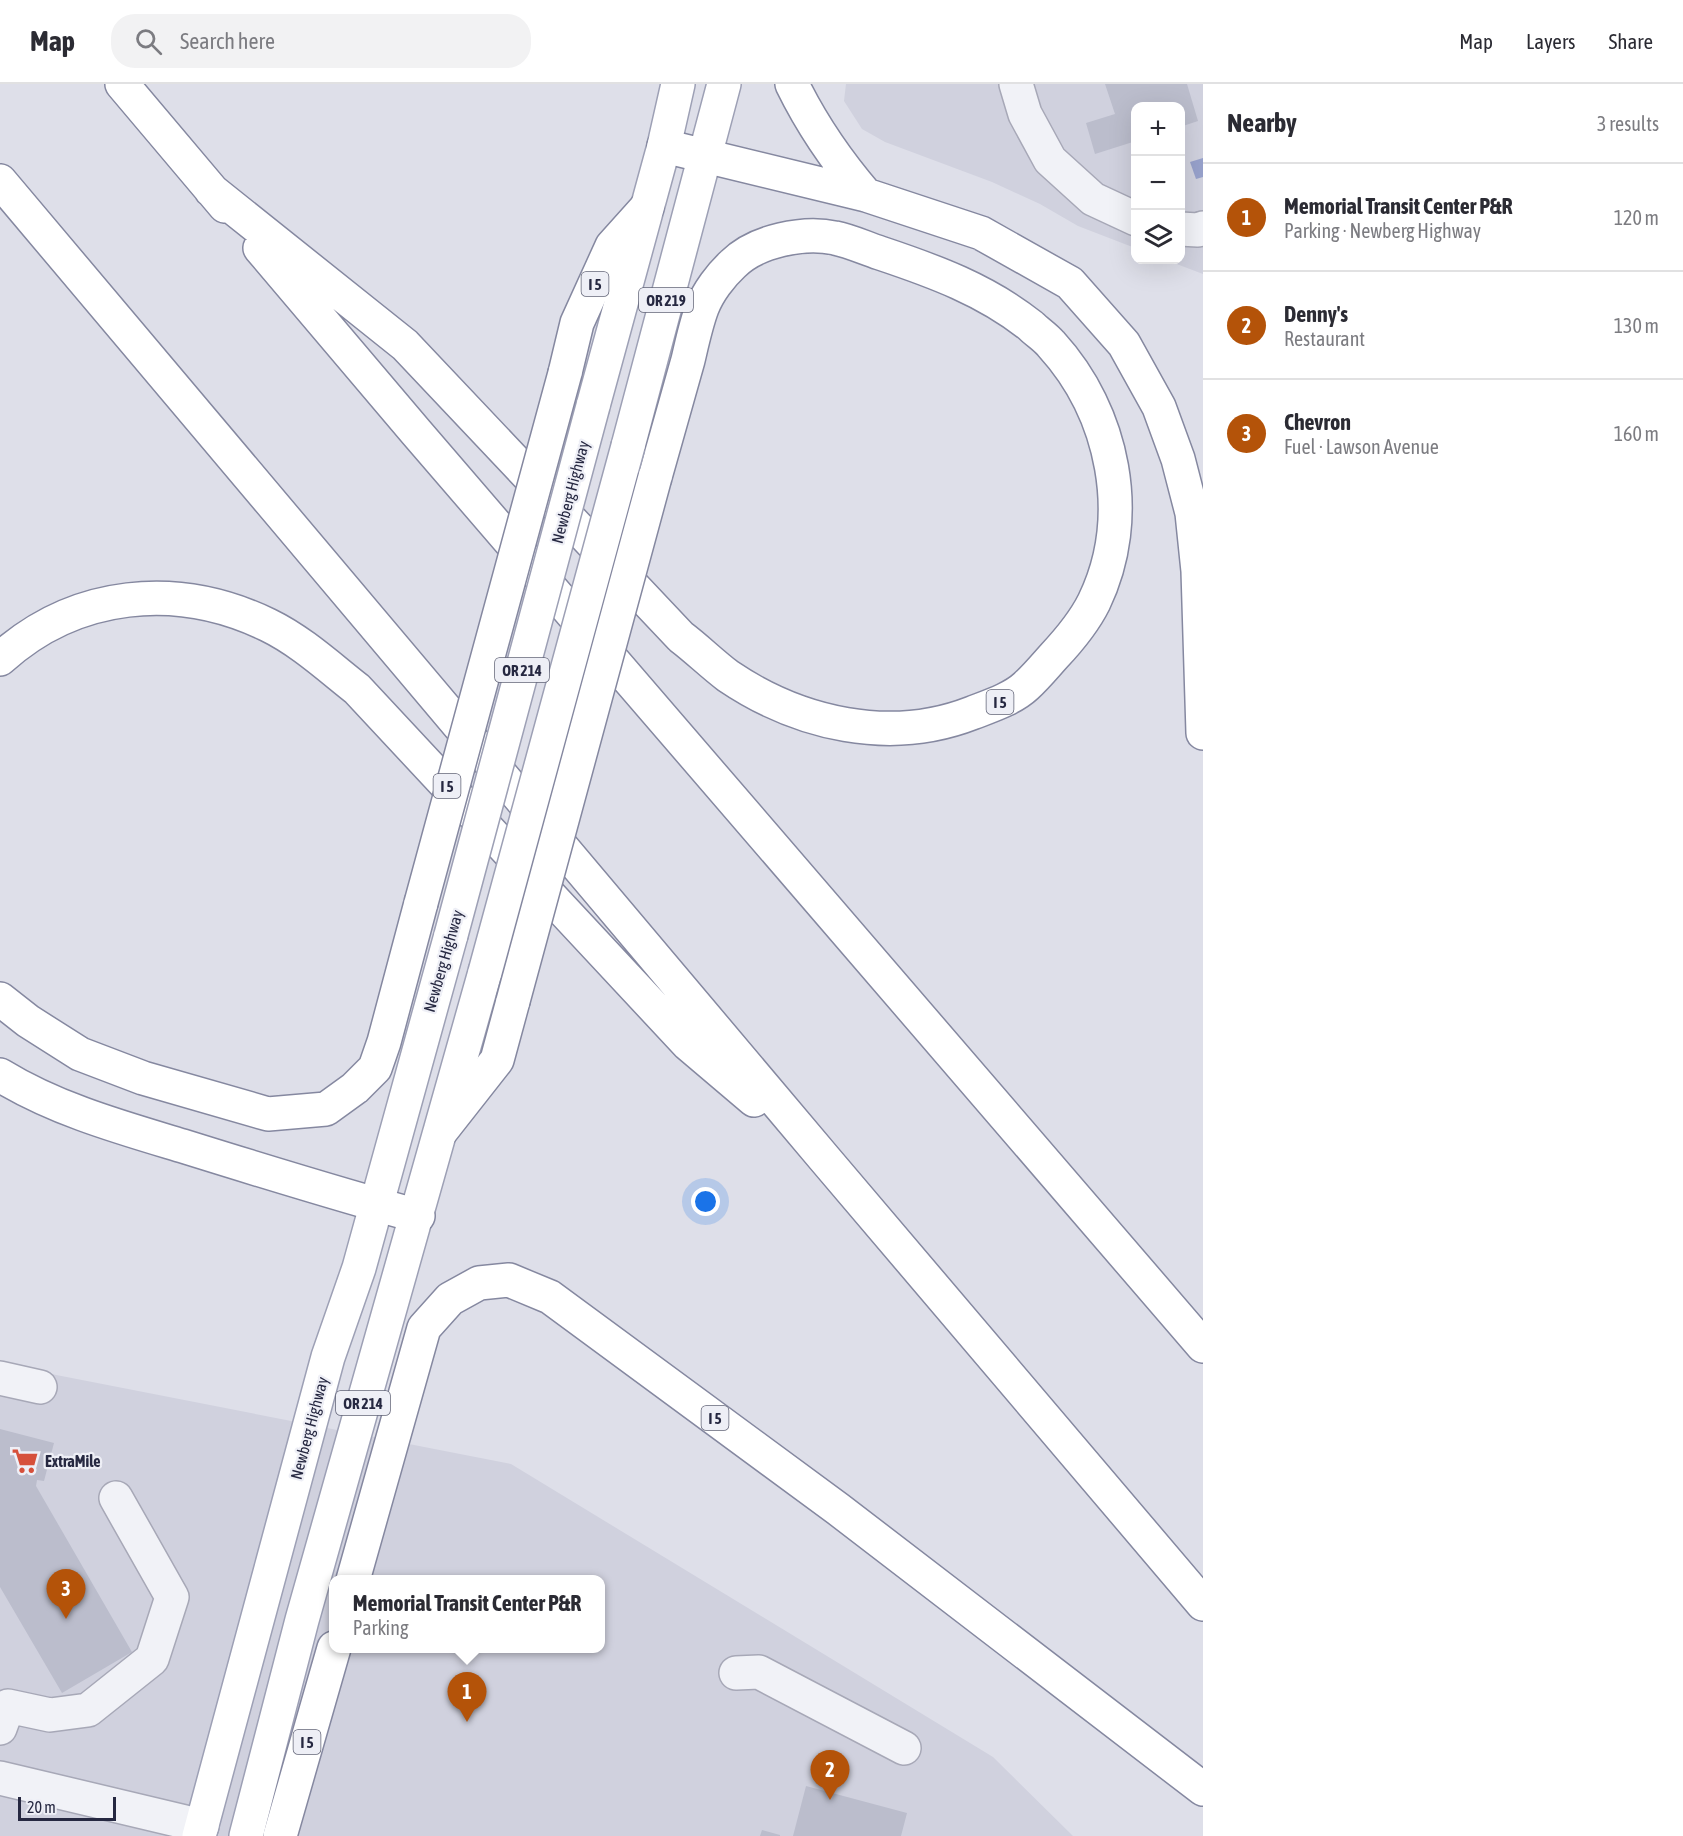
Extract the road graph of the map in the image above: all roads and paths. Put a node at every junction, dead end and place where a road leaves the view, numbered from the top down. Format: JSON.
{"nodes":[{"id":1,"x":122,"y":84,"type":"edge"},
{"id":2,"x":678,"y":84,"type":"edge"},
{"id":3,"x":724,"y":84,"type":"edge"},
{"id":4,"x":792,"y":84,"type":"edge"},
{"id":5,"x":1016,"y":84,"type":"edge"},
{"id":6,"x":664,"y":146,"type":"junction"},
{"id":7,"x":705,"y":155,"type":"junction"},
{"id":8,"x":0,"y":181,"type":"edge"},
{"id":9,"x":211,"y":190,"type":"junction"},
{"id":10,"x":866,"y":195,"type":"junction"},
{"id":11,"x":647,"y":207,"type":"junction"},
{"id":12,"x":1131,"y":217,"type":"edge"},
{"id":13,"x":1203,"y":228,"type":"edge"},
{"id":14,"x":1185,"y":229,"type":"edge"},
{"id":15,"x":593,"y":406,"type":"joint"},
{"id":16,"x":628,"y":446,"type":"joint"},
{"id":17,"x":0,"y":659,"type":"edge"},
{"id":18,"x":1203,"y":733,"type":"edge"},
{"id":19,"x":0,"y":999,"type":"edge"},
{"id":20,"x":0,"y":1075,"type":"edge"},
{"id":21,"x":442,"y":1130,"type":"junction"},
{"id":22,"x":824,"y":1158,"type":"junction"},
{"id":23,"x":375,"y":1205,"type":"junction"},
{"id":24,"x":418,"y":1216,"type":"junction"},
{"id":25,"x":1203,"y":1346,"type":"edge"},
{"id":26,"x":0,"y":1378,"type":"edge"},
{"id":27,"x":40,"y":1387,"type":"dead end"},
{"id":28,"x":116,"y":1498,"type":"dead end"},
{"id":29,"x":354,"y":1575,"type":"edge"},
{"id":30,"x":1203,"y":1604,"type":"edge"},
{"id":31,"x":332,"y":1653,"type":"edge"},
{"id":32,"x":736,"y":1673,"type":"dead end"},
{"id":33,"x":3,"y":1708,"type":"edge"},
{"id":34,"x":903,"y":1748,"type":"dead end"},
{"id":35,"x":0,"y":1778,"type":"edge"},
{"id":36,"x":1203,"y":1789,"type":"edge"},
{"id":37,"x":200,"y":1831,"type":"edge"},
{"id":38,"x":246,"y":1836,"type":"edge"},
{"id":39,"x":280,"y":1836,"type":"edge"}],
"edges":[{"from":1,"to":9,"type":"main road","number":"I 5"},
{"from":2,"to":6,"type":"main road","name":"Newberg Highway","number":"OR 219"},
{"from":3,"to":7,"type":"main road","number":"OR 219"},
{"from":4,"to":10,"type":"main road"},
{"from":5,"to":12,"type":"street"},
{"from":6,"to":7,"type":"main road"},
{"from":6,"to":11,"type":"main road","name":"Newberg Highway","number":"OR 219"},
{"from":7,"to":10,"type":"main road"},
{"from":7,"to":16,"type":"main road","number":"OR 219"},
{"from":8,"to":22,"type":"main road","number":"I 5"},
{"from":9,"to":21,"type":"main road","number":"I 5","bridge":true},
{"from":9,"to":25,"type":"main road","number":"I 5"},
{"from":10,"to":18,"type":"main road"},
{"from":11,"to":15,"type":"main road","name":"Newberg Highway","number":"OR 219"},
{"from":11,"to":19,"type":"main road","number":"I 5","bridge":true},
{"from":13,"to":14,"type":"street"},
{"from":15,"to":23,"type":"main road","name":"Newberg Highway","number":"OR 214","bridge":true},
{"from":16,"to":21,"type":"main road","number":"OR 214","bridge":true},
{"from":17,"to":22,"type":"main road","number":"I 5"},
{"from":20,"to":23,"type":"main road"},
{"from":21,"to":24,"type":"main road","number":"OR 214"},
{"from":22,"to":30,"type":"main road","number":"I 5"},
{"from":23,"to":24,"type":"main road"},
{"from":23,"to":37,"type":"main road","name":"Newberg Highway","number":"OR 214"},
{"from":24,"to":38,"type":"main road","number":"OR 214"},
{"from":26,"to":27,"type":"street"},
{"from":28,"to":33,"type":"street"},
{"from":29,"to":36,"type":"main road","number":"I 5"},
{"from":31,"to":39,"type":"main road","number":"I 5"},
{"from":32,"to":34,"type":"street"},
{"from":35,"to":37,"type":"street"}]}
